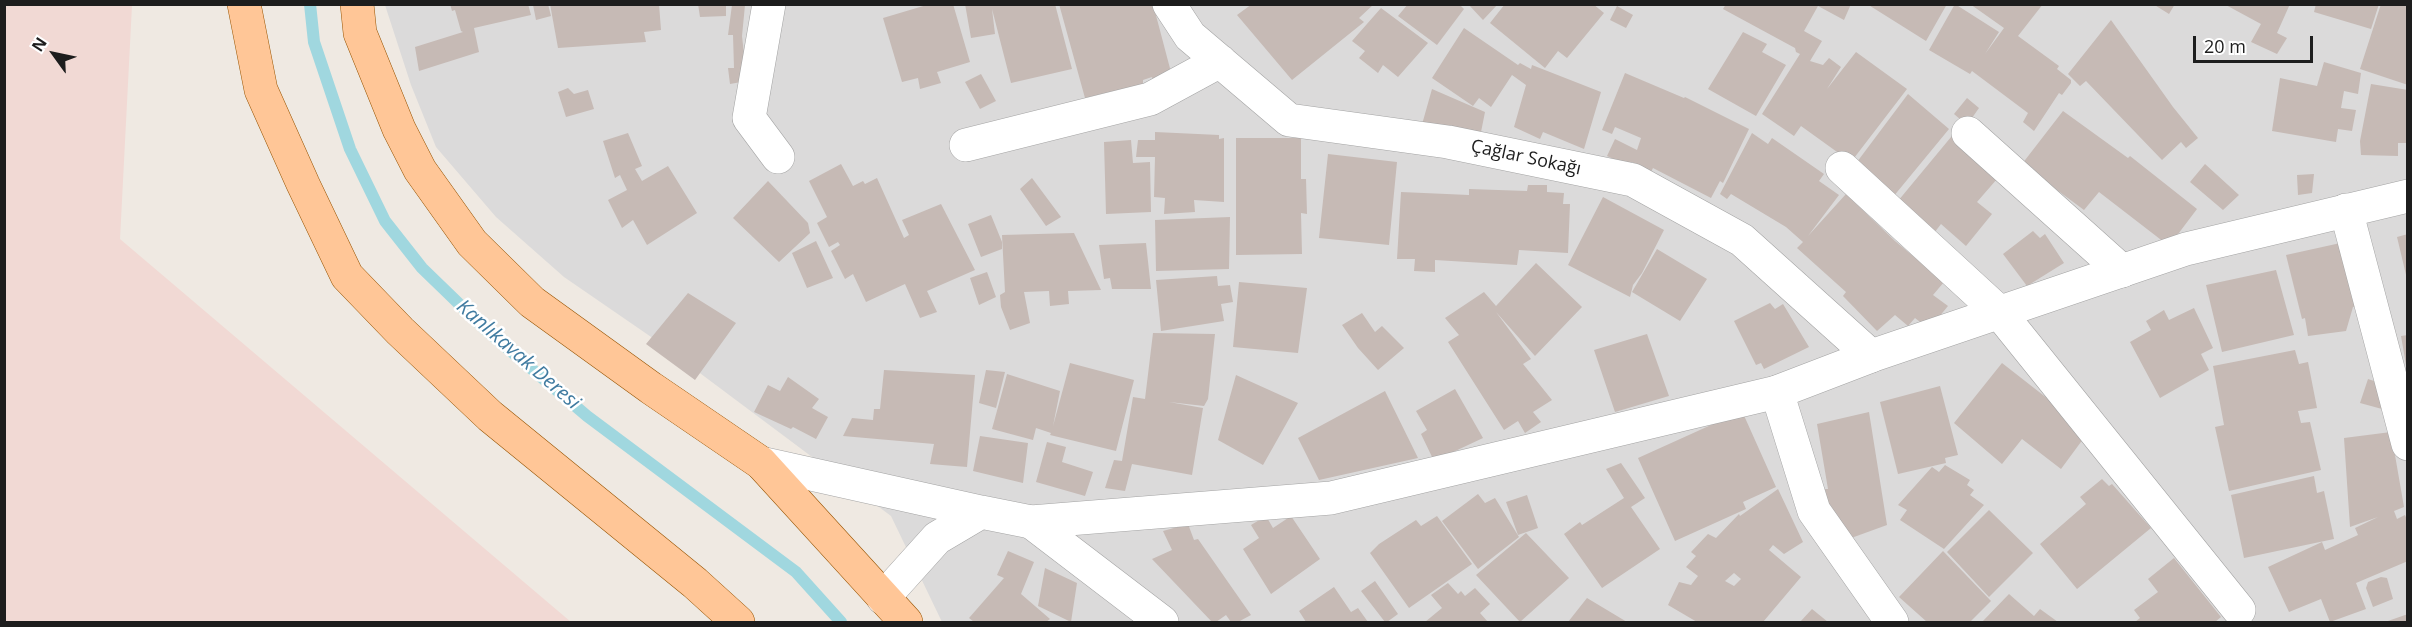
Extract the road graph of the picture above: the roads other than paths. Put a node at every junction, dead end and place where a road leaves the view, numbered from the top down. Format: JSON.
{"nodes":[{"id":1,"x":244,"y":4,"type":"edge"},
{"id":2,"x":357,"y":4,"type":"edge"},
{"id":3,"x":769,"y":4,"type":"edge"},
{"id":4,"x":1177,"y":7,"type":"edge"},
{"id":5,"x":1220,"y":61,"type":"junction"},
{"id":6,"x":1968,"y":133,"type":"dead end"},
{"id":7,"x":966,"y":145,"type":"dead end"},
{"id":8,"x":778,"y":157,"type":"dead end"},
{"id":9,"x":1842,"y":168,"type":"dead end"},
{"id":10,"x":2408,"y":196,"type":"edge"},
{"id":11,"x":2346,"y":210,"type":"junction"},
{"id":12,"x":2122,"y":271,"type":"junction"},
{"id":13,"x":1999,"y":312,"type":"junction"},
{"id":14,"x":1871,"y":356,"type":"junction"},
{"id":15,"x":1777,"y":392,"type":"junction"},
{"id":16,"x":2408,"y":444,"type":"edge"},
{"id":17,"x":761,"y":463,"type":"junction"},
{"id":18,"x":981,"y":512,"type":"junction"},
{"id":19,"x":1031,"y":522,"type":"junction"},
{"id":20,"x":883,"y":598,"type":"junction"},
{"id":21,"x":2239,"y":610,"type":"dead end"},
{"id":22,"x":738,"y":622,"type":"edge"},
{"id":23,"x":906,"y":622,"type":"edge"},
{"id":24,"x":1162,"y":622,"type":"edge"},
{"id":25,"x":1892,"y":622,"type":"edge"}],
"edges":[{"from":1,"to":22,"type":"main road"},
{"from":2,"to":17,"type":"main road"},
{"from":3,"to":8,"type":"street"},
{"from":4,"to":5,"type":"street","name":"Çağlar Sokağı"},
{"from":5,"to":7,"type":"street"},
{"from":5,"to":14,"type":"street","name":"Çağlar Sokağı"},
{"from":6,"to":12,"type":"street"},
{"from":9,"to":13,"type":"street"},
{"from":10,"to":11,"type":"street"},
{"from":11,"to":12,"type":"street"},
{"from":11,"to":16,"type":"street"},
{"from":12,"to":13,"type":"street"},
{"from":13,"to":14,"type":"street"},
{"from":13,"to":21,"type":"street"},
{"from":14,"to":15,"type":"street"},
{"from":15,"to":19,"type":"street"},
{"from":15,"to":25,"type":"street"},
{"from":17,"to":18,"type":"street"},
{"from":17,"to":20,"type":"main road"},
{"from":18,"to":19,"type":"street"},
{"from":18,"to":20,"type":"street"},
{"from":19,"to":24,"type":"street"},
{"from":20,"to":23,"type":"main road"}]}
